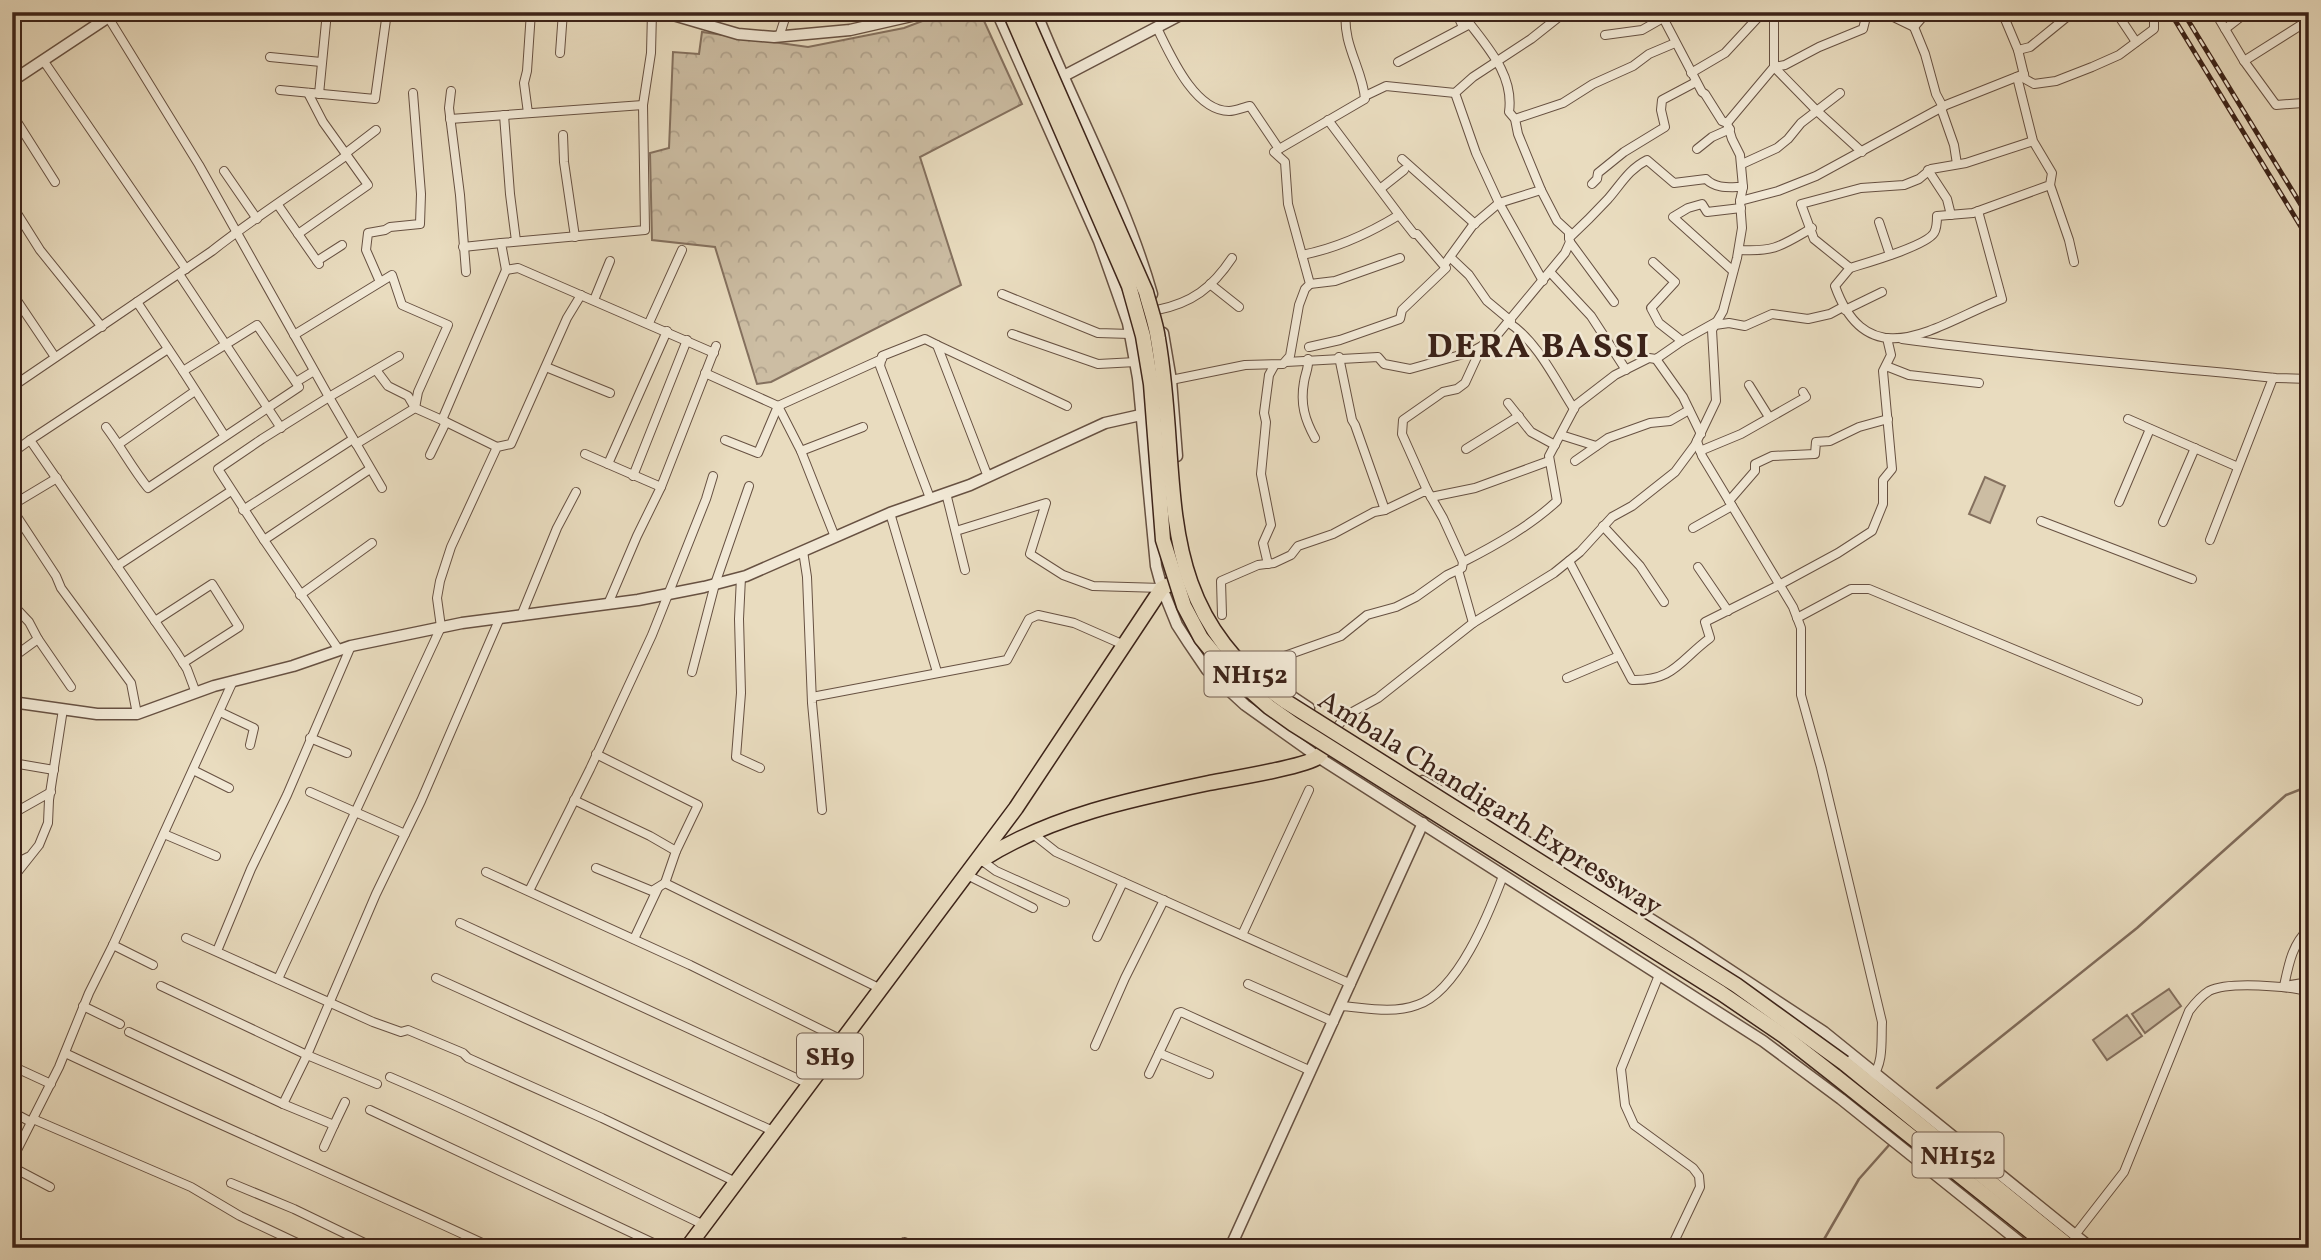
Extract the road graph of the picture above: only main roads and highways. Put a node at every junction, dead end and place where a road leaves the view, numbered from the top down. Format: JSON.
{"nodes":[{"id":1,"x":1010,"y":12,"type":"edge"},
{"id":2,"x":1023,"y":12,"type":"edge"},
{"id":3,"x":1194,"y":574,"type":"road end"},
{"id":4,"x":1337,"y":727,"type":"road end"},
{"id":5,"x":974,"y":866,"type":"junction"},
{"id":6,"x":2073,"y":1241,"type":"edge"},
{"id":7,"x":690,"y":1243,"type":"edge"},
{"id":8,"x":2051,"y":1248,"type":"edge"}],
"edges":[{"from":1,"to":8,"type":"main road","name":"Ambala Chandigarh Expressway","number":"NH152","bridge":true},
{"from":2,"to":6,"type":"main road","name":"Ambala Chandigarh Expressway","number":"NH152","bridge":true},
{"from":3,"to":5,"type":"main road","number":"SH9"},
{"from":4,"to":5,"type":"main road","number":"SH9"},
{"from":5,"to":7,"type":"main road","number":"SH9"}]}
